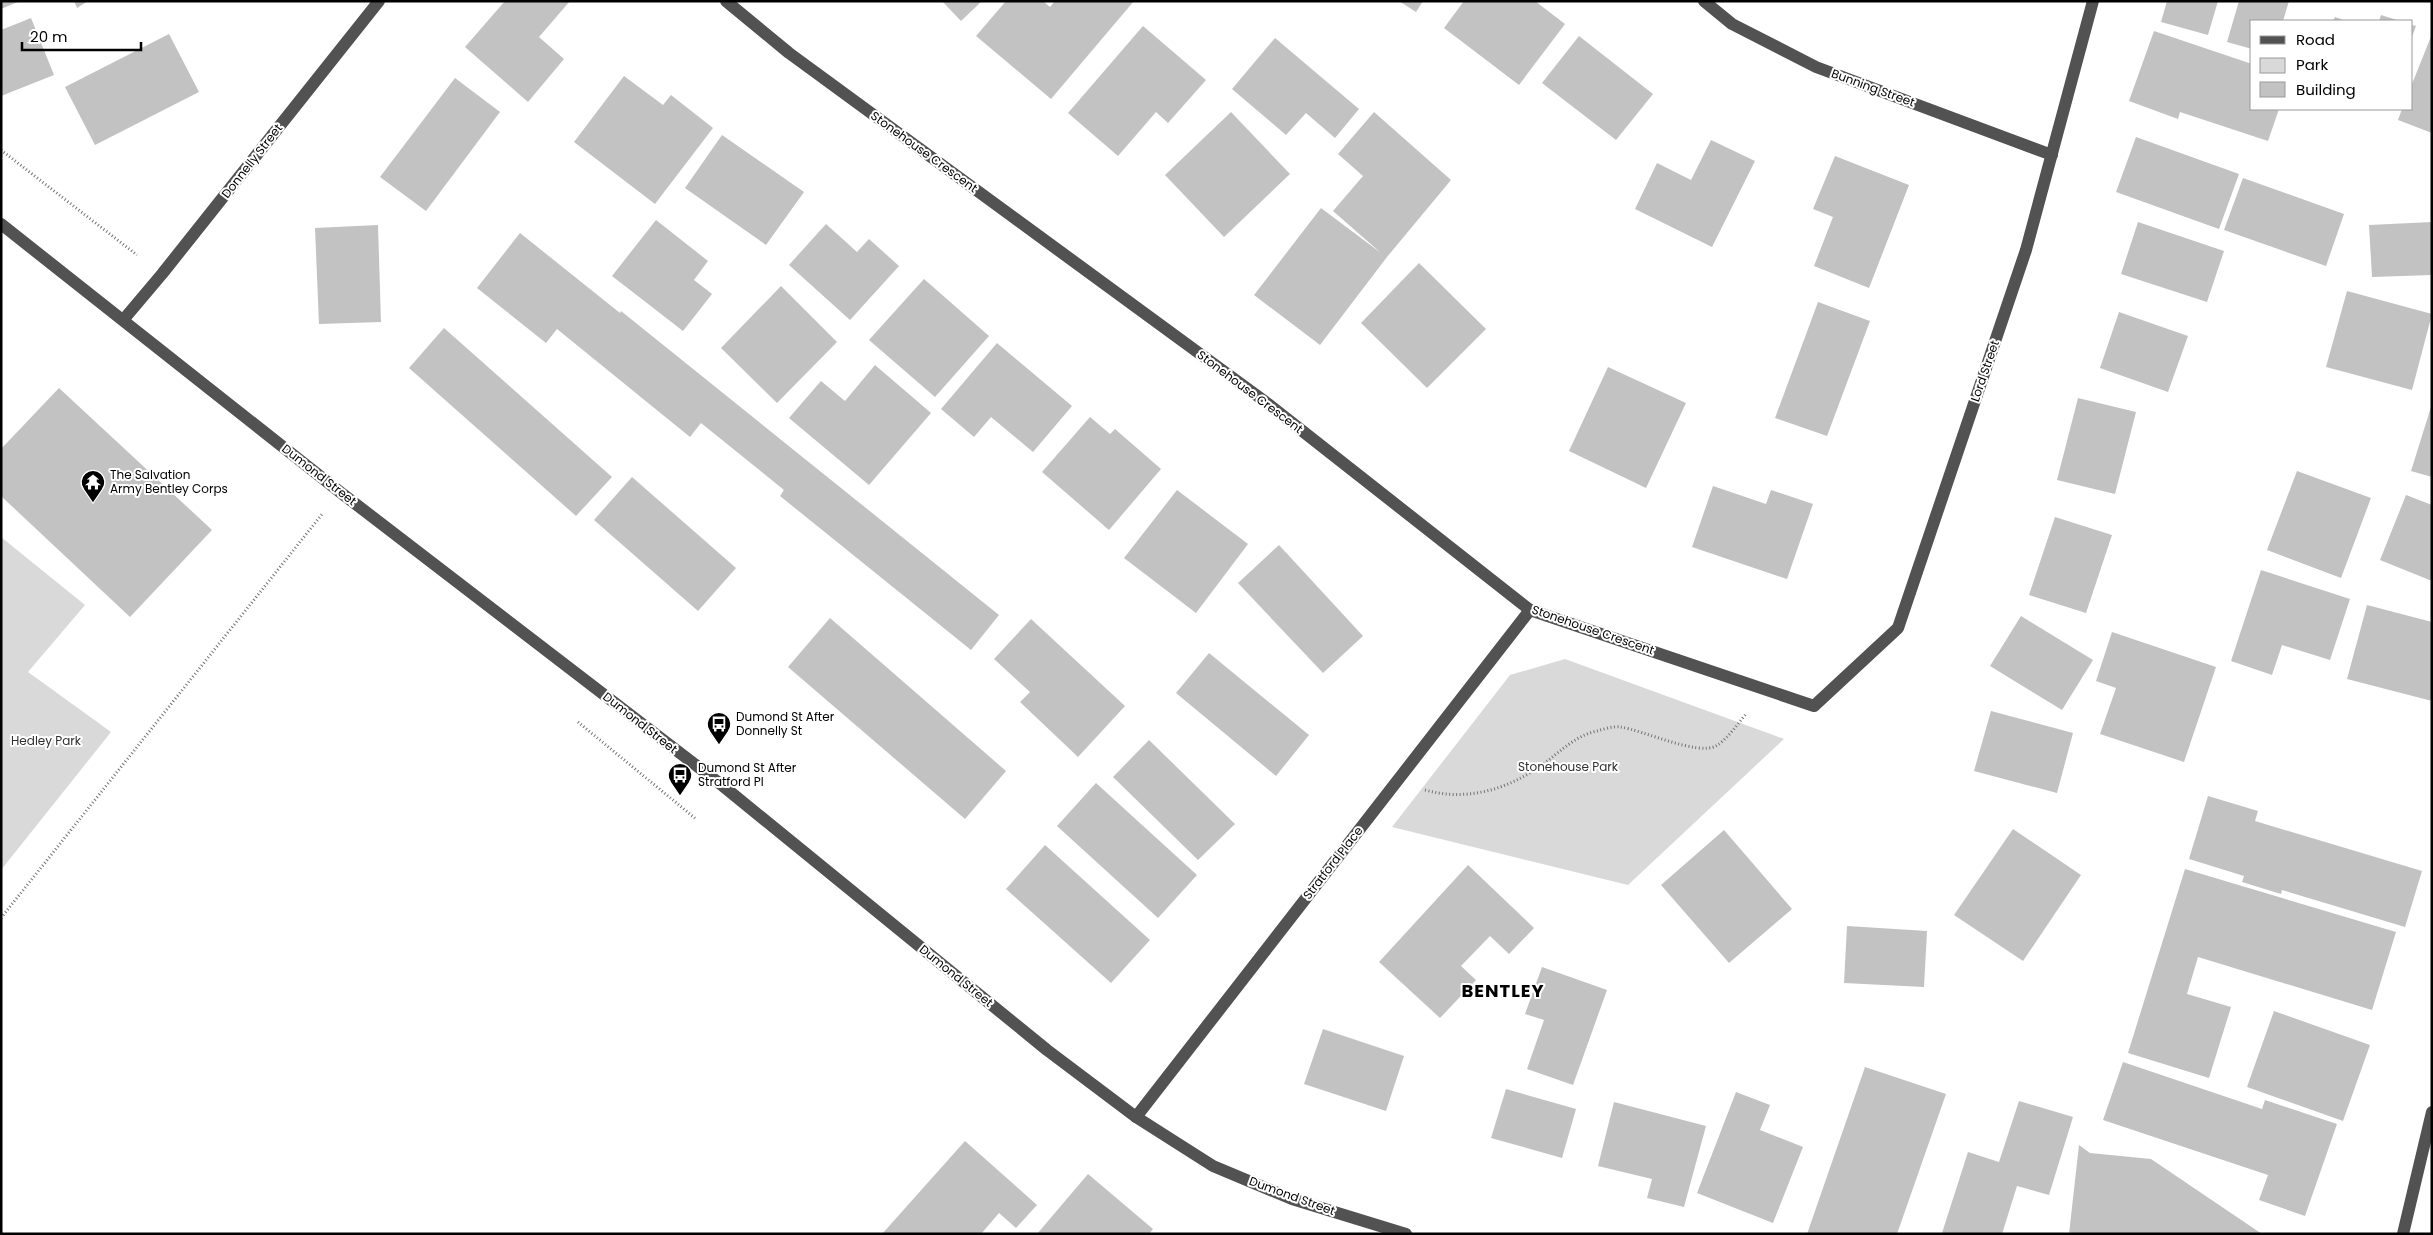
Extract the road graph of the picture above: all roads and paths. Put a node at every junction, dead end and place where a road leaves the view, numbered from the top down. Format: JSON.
{"nodes":[{"id":1,"x":379,"y":1,"type":"edge"},
{"id":2,"x":726,"y":1,"type":"edge"},
{"id":3,"x":1704,"y":1,"type":"edge"},
{"id":4,"x":2093,"y":1,"type":"edge"},
{"id":5,"x":1,"y":150,"type":"edge"},
{"id":6,"x":2052,"y":155,"type":"junction"},
{"id":7,"x":1,"y":224,"type":"edge"},
{"id":8,"x":137,"y":255,"type":"dead end"},
{"id":9,"x":124,"y":319,"type":"junction"},
{"id":10,"x":340,"y":492,"type":"junction"},
{"id":11,"x":1530,"y":610,"type":"junction"},
{"id":12,"x":1758,"y":687,"type":"junction"},
{"id":13,"x":1814,"y":706,"type":"joint"},
{"id":14,"x":578,"y":722,"type":"dead end"},
{"id":15,"x":1419,"y":788,"type":"dead end"},
{"id":16,"x":696,"y":819,"type":"dead end"},
{"id":17,"x":1,"y":918,"type":"edge"},
{"id":18,"x":2432,"y":1112,"type":"edge"},
{"id":19,"x":1136,"y":1117,"type":"junction"},
{"id":20,"x":1406,"y":1234,"type":"edge"},
{"id":21,"x":2403,"y":1234,"type":"edge"}],
"edges":[{"from":1,"to":9,"type":"street","name":"Donnelly Street"},
{"from":2,"to":11,"type":"street","name":"Stonehouse Crescent"},
{"from":3,"to":6,"type":"street","name":"Bunning Street"},
{"from":4,"to":6,"type":"street","name":"Lord Street"},
{"from":5,"to":8,"type":"path"},
{"from":6,"to":13,"type":"street","name":"Lord Street"},
{"from":7,"to":9,"type":"street","name":"Dumond Street"},
{"from":9,"to":10,"type":"street","name":"Dumond Street"},
{"from":10,"to":17,"type":"path"},
{"from":10,"to":19,"type":"street","name":"Dumond Street"},
{"from":11,"to":12,"type":"street","name":"Stonehouse Crescent"},
{"from":11,"to":19,"type":"street","name":"Stratford Place"},
{"from":12,"to":13,"type":"street","name":"Stonehouse Crescent"},
{"from":12,"to":15,"type":"path"},
{"from":14,"to":16,"type":"path"},
{"from":18,"to":21,"type":"street"},
{"from":19,"to":20,"type":"street","name":"Dumond Street"}]}
